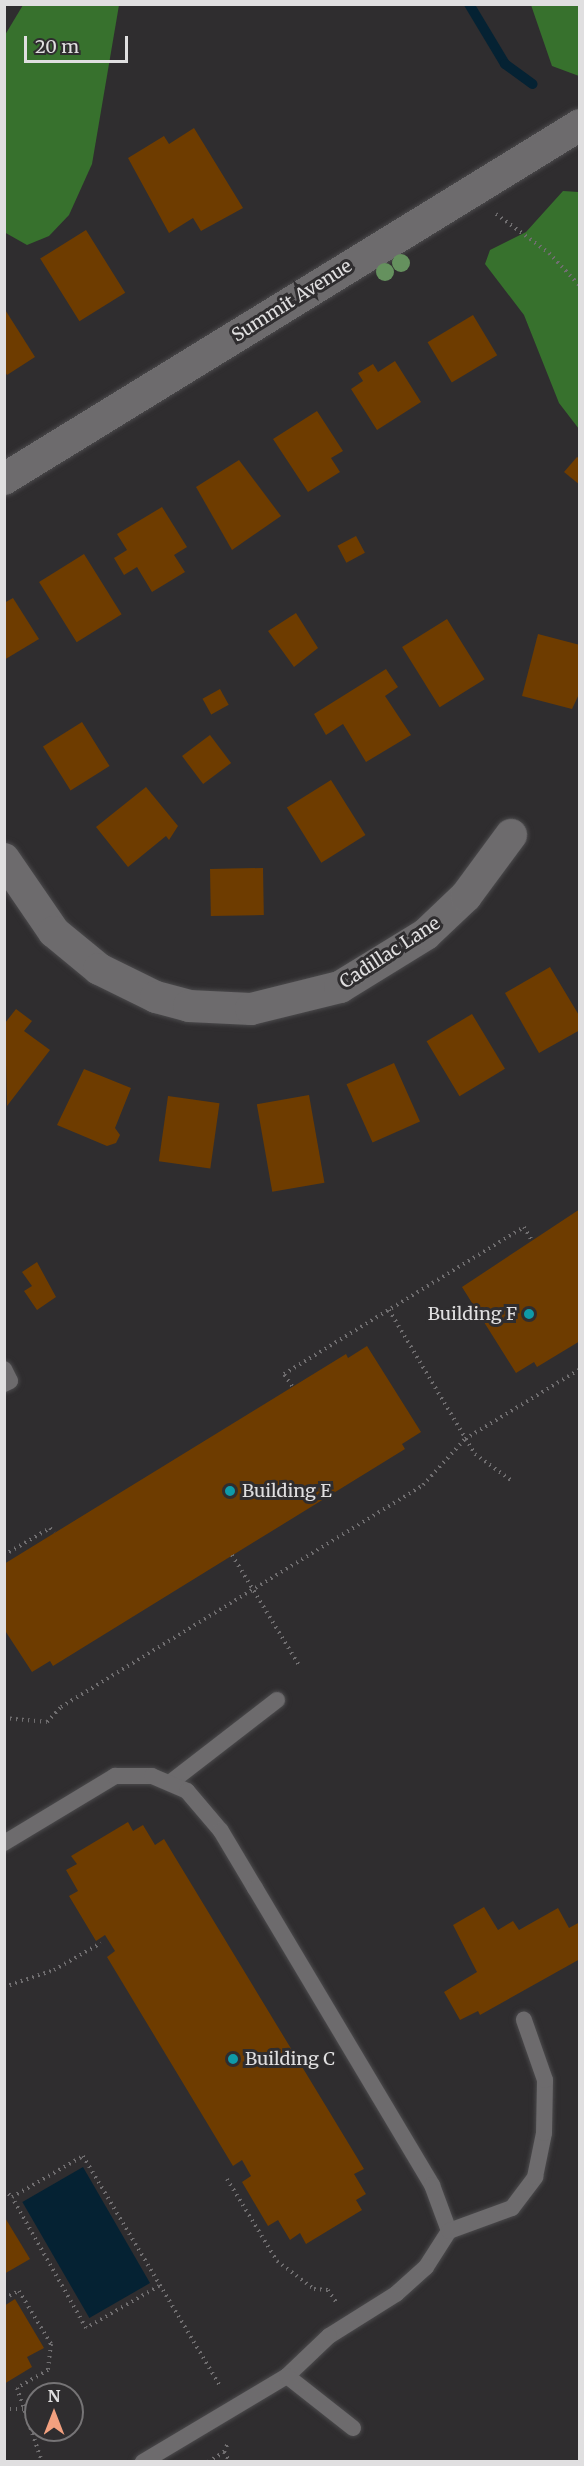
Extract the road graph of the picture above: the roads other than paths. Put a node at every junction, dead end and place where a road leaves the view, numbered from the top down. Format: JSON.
{"nodes":[{"id":1,"x":579,"y":125,"type":"edge"},
{"id":2,"x":4,"y":479,"type":"edge"},
{"id":3,"x":511,"y":835,"type":"dead end"},
{"id":4,"x":4,"y":859,"type":"edge"},
{"id":5,"x":4,"y":1369,"type":"edge"},
{"id":6,"x":4,"y":1384,"type":"edge"},
{"id":7,"x":277,"y":1700,"type":"dead end"},
{"id":8,"x":171,"y":1782,"type":"junction"},
{"id":9,"x":4,"y":1843,"type":"edge"},
{"id":10,"x":524,"y":2020,"type":"dead end"},
{"id":11,"x":449,"y":2230,"type":"junction"},
{"id":12,"x":287,"y":2376,"type":"junction"},
{"id":13,"x":353,"y":2427,"type":"dead end"},
{"id":14,"x":143,"y":2462,"type":"edge"}],
"edges":[{"from":1,"to":2,"type":"street","name":"Summit Avenue"},
{"from":3,"to":4,"type":"street","name":"Cadillac Lane"},
{"from":5,"to":6,"type":"lane"},
{"from":7,"to":8,"type":"lane"},
{"from":8,"to":9,"type":"lane"},
{"from":8,"to":11,"type":"lane"},
{"from":10,"to":11,"type":"lane"},
{"from":11,"to":12,"type":"lane"},
{"from":12,"to":13,"type":"lane"},
{"from":12,"to":14,"type":"lane"}]}
